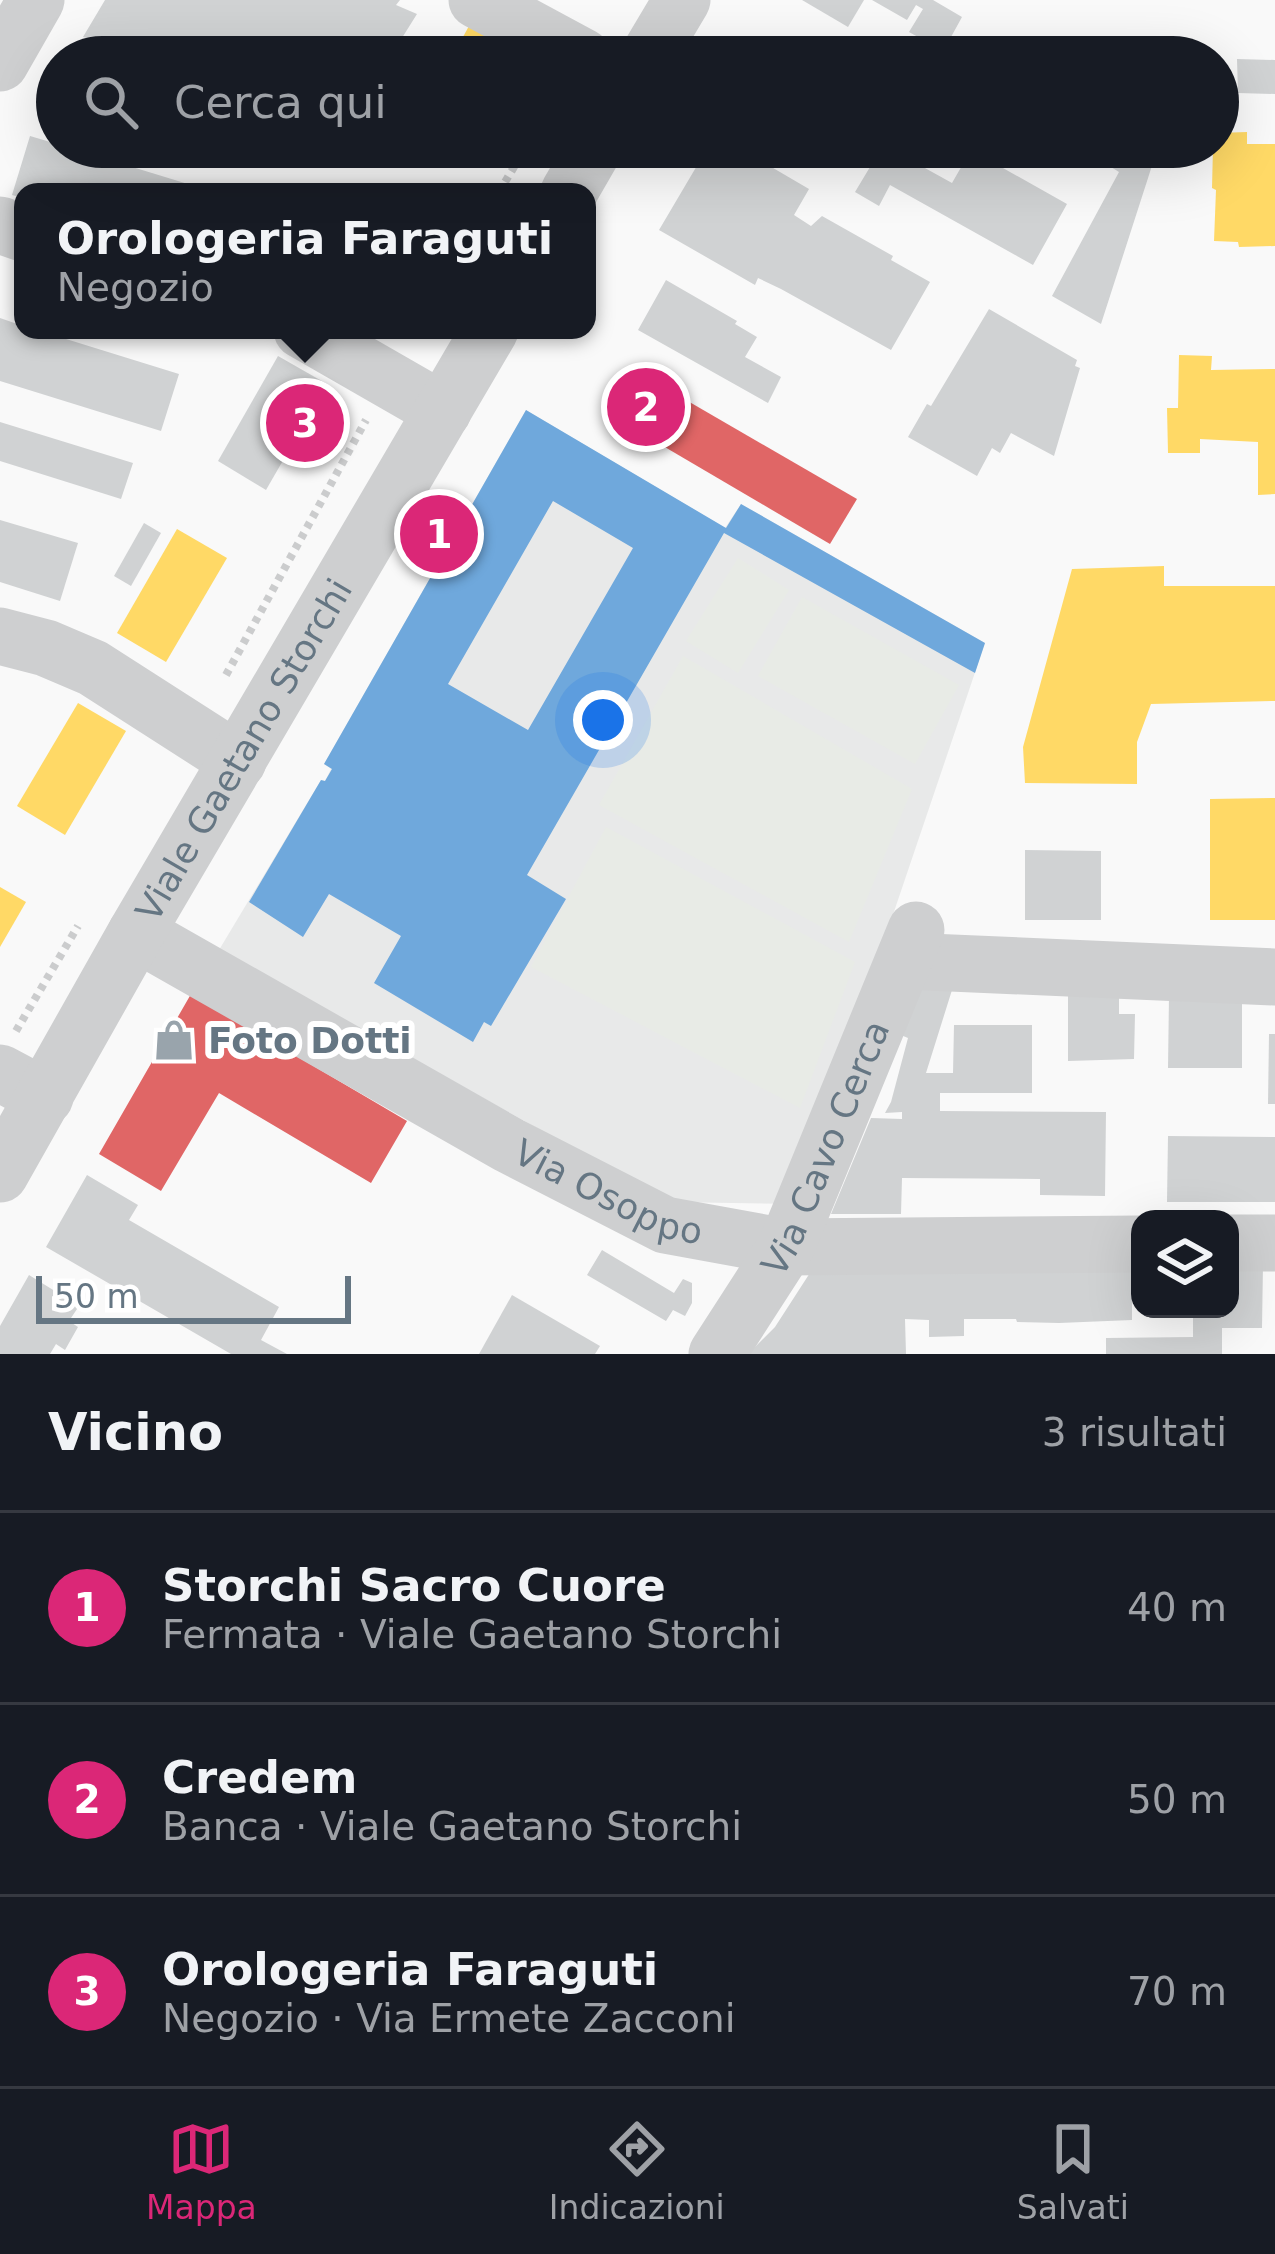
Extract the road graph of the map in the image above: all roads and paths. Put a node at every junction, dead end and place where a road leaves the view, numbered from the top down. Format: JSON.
{"nodes":[{"id":1,"x":36,"y":0,"type":"edge"},
{"id":2,"x":477,"y":0,"type":"edge"},
{"id":3,"x":682,"y":0,"type":"edge"},
{"id":4,"x":544,"y":36,"type":"edge"},
{"id":5,"x":661,"y":36,"type":"edge"},
{"id":6,"x":0,"y":63,"type":"edge"},
{"id":7,"x":318,"y":339,"type":"edge"},
{"id":8,"x":485,"y":339,"type":"edge"},
{"id":9,"x":442,"y":411,"type":"junction"},
{"id":10,"x":0,"y":636,"type":"edge"},
{"id":11,"x":238,"y":761,"type":"junction"},
{"id":12,"x":136,"y":933,"type":"junction"},
{"id":13,"x":1275,"y":976,"type":"edge"},
{"id":14,"x":22,"y":1085,"type":"edge"},
{"id":15,"x":0,"y":1174,"type":"edge"},
{"id":16,"x":1239,"y":1243,"type":"edge"},
{"id":17,"x":1275,"y":1243,"type":"edge"},
{"id":18,"x":1131,"y":1244,"type":"edge"},
{"id":19,"x":786,"y":1247,"type":"junction"},
{"id":20,"x":717,"y":1354,"type":"edge"}],
"edges":[{"from":1,"to":6,"type":"street"},
{"from":2,"to":4,"type":"street"},
{"from":3,"to":5,"type":"street"},
{"from":7,"to":9,"type":"street"},
{"from":8,"to":9,"type":"street","name":"Viale Gaetano Storchi"},
{"from":9,"to":11,"type":"street","name":"Viale Gaetano Storchi"},
{"from":10,"to":11,"type":"street"},
{"from":11,"to":12,"type":"street","name":"Viale Gaetano Storchi"},
{"from":12,"to":14,"type":"street","name":"Viale Gaetano Storchi"},
{"from":12,"to":19,"type":"street","name":"Via Osoppo"},
{"from":13,"to":19,"type":"street","name":"Via Cavo Cerca"},
{"from":14,"to":15,"type":"street","name":"Viale Gaetano Storchi"},
{"from":16,"to":17,"type":"street"},
{"from":18,"to":19,"type":"street","name":"Via Osoppo"},
{"from":19,"to":20,"type":"street","name":"Via Cavo Cerca"}]}
